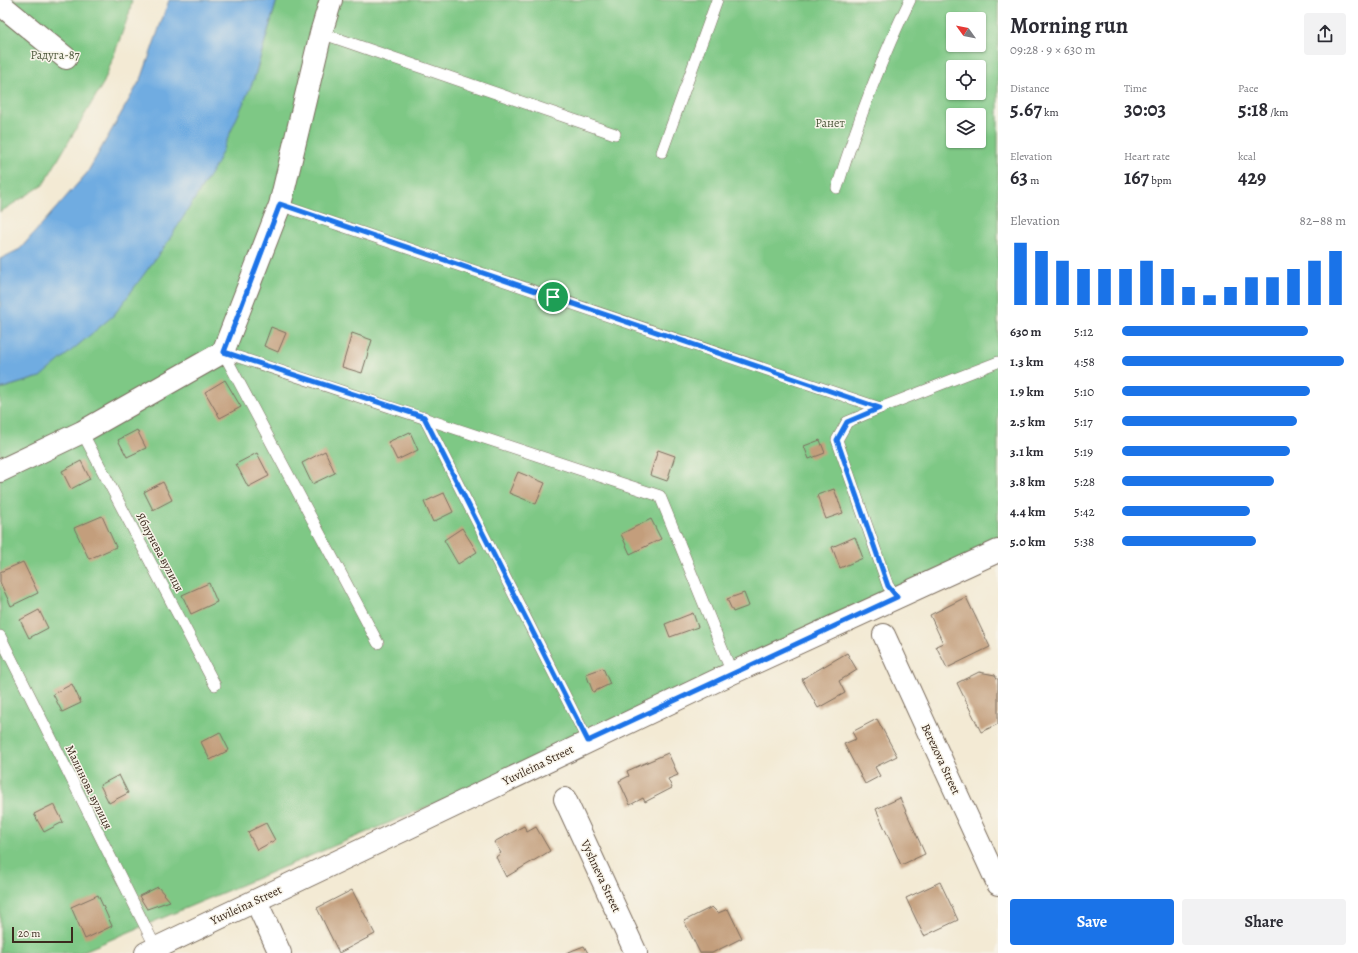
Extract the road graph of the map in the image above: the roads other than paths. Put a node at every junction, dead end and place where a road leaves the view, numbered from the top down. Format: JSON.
{"nodes":[{"id":1,"x":331,"y":0,"type":"edge"},
{"id":2,"x":717,"y":0,"type":"edge"},
{"id":3,"x":910,"y":0,"type":"edge"},
{"id":4,"x":0,"y":4,"type":"edge"},
{"id":5,"x":321,"y":33,"type":"junction"},
{"id":6,"x":66,"y":58,"type":"dead end"},
{"id":7,"x":615,"y":134,"type":"dead end"},
{"id":8,"x":662,"y":152,"type":"dead end"},
{"id":9,"x":837,"y":188,"type":"dead end"},
{"id":10,"x":280,"y":204,"type":"junction"},
{"id":11,"x":224,"y":352,"type":"junction"},
{"id":12,"x":998,"y":362,"type":"edge"},
{"id":13,"x":880,"y":408,"type":"junction"},
{"id":14,"x":424,"y":417,"type":"junction"},
{"id":15,"x":82,"y":432,"type":"junction"},
{"id":16,"x":0,"y":471,"type":"edge"},
{"id":17,"x":998,"y":551,"type":"edge"},
{"id":18,"x":897,"y":597,"type":"junction"},
{"id":19,"x":884,"y":635,"type":"dead end"},
{"id":20,"x":0,"y":636,"type":"edge"},
{"id":21,"x":378,"y":643,"type":"dead end"},
{"id":22,"x":732,"y":673,"type":"junction"},
{"id":23,"x":215,"y":685,"type":"dead end"},
{"id":24,"x":588,"y":741,"type":"junction"},
{"id":25,"x":565,"y":799,"type":"dead end"},
{"id":26,"x":998,"y":884,"type":"edge"},
{"id":27,"x":256,"y":901,"type":"junction"},
{"id":28,"x":151,"y":951,"type":"edge"},
{"id":29,"x":280,"y":953,"type":"edge"},
{"id":30,"x":636,"y":953,"type":"edge"}],
"edges":[{"from":1,"to":5,"type":"street"},
{"from":2,"to":8,"type":"lane"},
{"from":3,"to":9,"type":"lane"},
{"from":4,"to":6,"type":"street"},
{"from":5,"to":7,"type":"lane"},
{"from":5,"to":10,"type":"street"},
{"from":10,"to":11,"type":"street"},
{"from":10,"to":13,"type":"lane"},
{"from":11,"to":14,"type":"lane"},
{"from":11,"to":15,"type":"street"},
{"from":11,"to":21,"type":"lane"},
{"from":12,"to":13,"type":"lane"},
{"from":13,"to":18,"type":"lane"},
{"from":14,"to":22,"type":"lane"},
{"from":14,"to":24,"type":"lane"},
{"from":15,"to":16,"type":"street"},
{"from":15,"to":23,"type":"lane","name":"Яблунева вулиця"},
{"from":17,"to":18,"type":"street","name":"Yuvileina Street"},
{"from":18,"to":22,"type":"street","name":"Yuvileina Street"},
{"from":19,"to":26,"type":"street","name":"Berezova Street"},
{"from":20,"to":28,"type":"lane","name":"Малинова вулиця"},
{"from":22,"to":24,"type":"street","name":"Yuvileina Street"},
{"from":24,"to":27,"type":"street","name":"Yuvileina Street"},
{"from":25,"to":30,"type":"street","name":"Vyshneva Street"},
{"from":27,"to":28,"type":"street","name":"Yuvileina Street"},
{"from":27,"to":29,"type":"street"}]}
